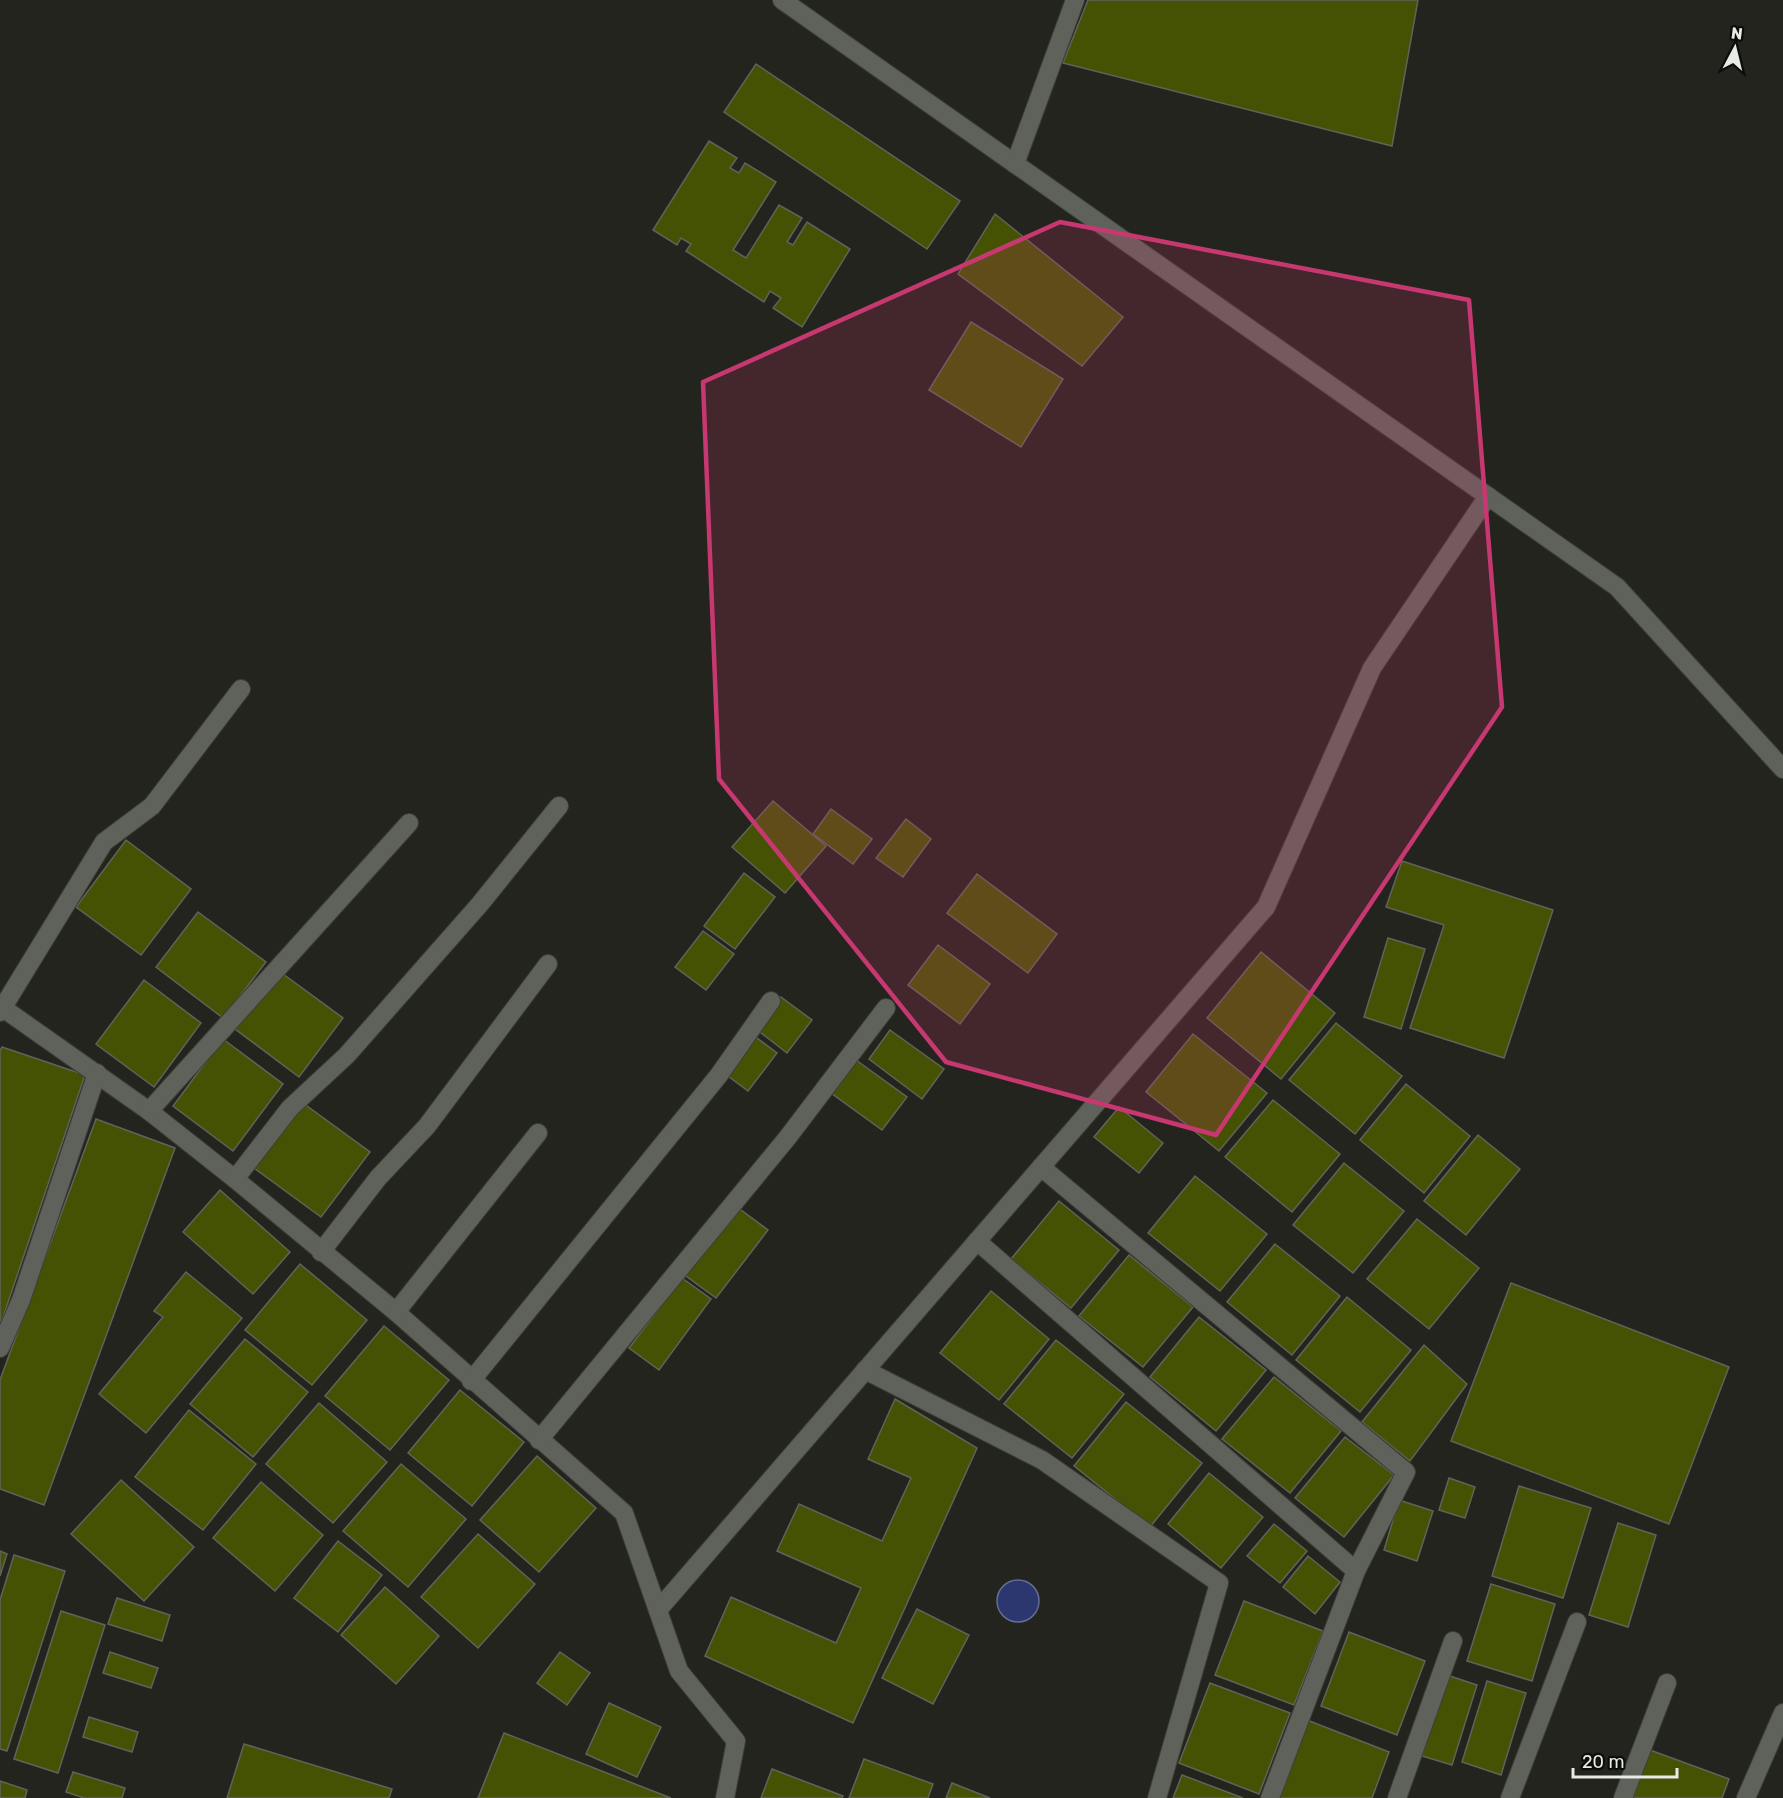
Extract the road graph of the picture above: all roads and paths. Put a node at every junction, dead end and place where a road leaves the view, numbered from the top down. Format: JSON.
{"nodes":[{"id":1,"x":782,"y":0,"type":"edge"},
{"id":2,"x":1075,"y":0,"type":"edge"},
{"id":3,"x":1015,"y":164,"type":"junction"},
{"id":4,"x":1488,"y":496,"type":"junction"},
{"id":5,"x":241,"y":689,"type":"dead end"},
{"id":6,"x":1783,"y":770,"type":"edge"},
{"id":7,"x":559,"y":806,"type":"dead end"},
{"id":8,"x":409,"y":823,"type":"dead end"},
{"id":9,"x":548,"y":964,"type":"dead end"},
{"id":10,"x":771,"y":1001,"type":"dead end"},
{"id":11,"x":1,"y":1008,"type":"edge"},
{"id":12,"x":886,"y":1008,"type":"dead end"},
{"id":13,"x":97,"y":1073,"type":"junction"},
{"id":14,"x":149,"y":1111,"type":"junction"},
{"id":15,"x":538,"y":1133,"type":"dead end"},
{"id":16,"x":1041,"y":1167,"type":"junction"},
{"id":17,"x":235,"y":1179,"type":"junction"},
{"id":18,"x":976,"y":1241,"type":"junction"},
{"id":19,"x":321,"y":1252,"type":"junction"},
{"id":20,"x":396,"y":1312,"type":"junction"},
{"id":21,"x":0,"y":1348,"type":"edge"},
{"id":22,"x":865,"y":1370,"type":"junction"},
{"id":23,"x":471,"y":1381,"type":"junction"},
{"id":24,"x":539,"y":1440,"type":"junction"},
{"id":25,"x":1356,"y":1571,"type":"junction"},
{"id":26,"x":658,"y":1610,"type":"junction"},
{"id":27,"x":1577,"y":1623,"type":"dead end"},
{"id":28,"x":1453,"y":1641,"type":"dead end"},
{"id":29,"x":1667,"y":1683,"type":"dead end"},
{"id":30,"x":1783,"y":1713,"type":"edge"},
{"id":31,"x":725,"y":1798,"type":"edge"},
{"id":32,"x":1157,"y":1798,"type":"edge"},
{"id":33,"x":1270,"y":1798,"type":"edge"},
{"id":34,"x":1397,"y":1798,"type":"edge"},
{"id":35,"x":1510,"y":1798,"type":"edge"},
{"id":36,"x":1623,"y":1798,"type":"edge"},
{"id":37,"x":1746,"y":1798,"type":"edge"}],
"edges":[{"from":1,"to":3,"type":"street"},
{"from":2,"to":3,"type":"street"},
{"from":3,"to":4,"type":"street"},
{"from":4,"to":6,"type":"street"},
{"from":4,"to":16,"type":"street"},
{"from":5,"to":11,"type":"street"},
{"from":7,"to":17,"type":"street"},
{"from":8,"to":14,"type":"street"},
{"from":9,"to":19,"type":"street"},
{"from":10,"to":23,"type":"street"},
{"from":11,"to":13,"type":"street"},
{"from":12,"to":24,"type":"street"},
{"from":13,"to":14,"type":"street"},
{"from":13,"to":21,"type":"street"},
{"from":14,"to":17,"type":"street"},
{"from":15,"to":20,"type":"street"},
{"from":16,"to":18,"type":"street"},
{"from":16,"to":25,"type":"street"},
{"from":17,"to":19,"type":"street"},
{"from":18,"to":22,"type":"street"},
{"from":18,"to":25,"type":"street"},
{"from":19,"to":20,"type":"street"},
{"from":20,"to":23,"type":"street"},
{"from":22,"to":26,"type":"street"},
{"from":22,"to":32,"type":"street"},
{"from":23,"to":24,"type":"street"},
{"from":24,"to":26,"type":"street"},
{"from":25,"to":33,"type":"street"},
{"from":26,"to":31,"type":"street"},
{"from":27,"to":35,"type":"street"},
{"from":28,"to":34,"type":"street"},
{"from":29,"to":36,"type":"street"},
{"from":30,"to":37,"type":"street"}]}
